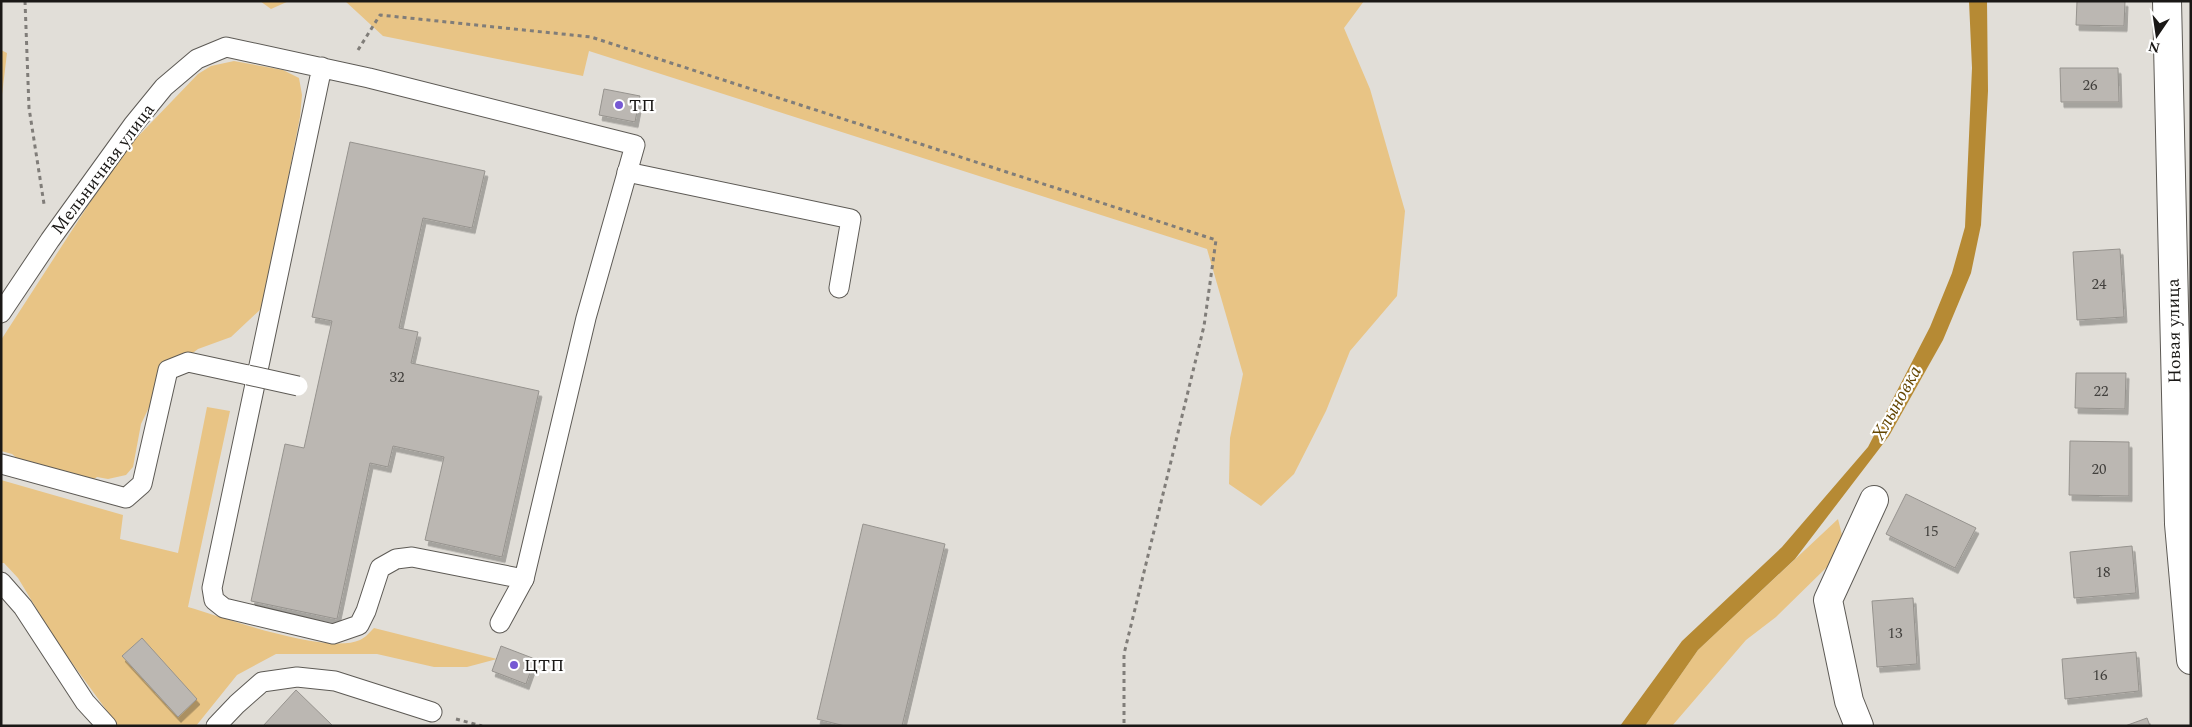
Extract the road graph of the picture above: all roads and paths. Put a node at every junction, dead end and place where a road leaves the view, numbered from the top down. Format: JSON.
{"nodes":[{"id":1,"x":26,"y":1,"type":"edge"},
{"id":2,"x":2167,"y":1,"type":"edge"},
{"id":3,"x":2180,"y":63,"type":"edge"},
{"id":4,"x":322,"y":67,"type":"junction"},
{"id":5,"x":627,"y":172,"type":"junction"},
{"id":6,"x":50,"y":240,"type":"junction"},
{"id":7,"x":838,"y":288,"type":"dead end"},
{"id":8,"x":1,"y":313,"type":"edge"},
{"id":9,"x":298,"y":386,"type":"dead end"},
{"id":10,"x":2183,"y":397,"type":"edge"},
{"id":11,"x":1,"y":464,"type":"edge"},
{"id":12,"x":1874,"y":500,"type":"dead end"},
{"id":13,"x":524,"y":579,"type":"junction"},
{"id":14,"x":1,"y":582,"type":"edge"},
{"id":15,"x":500,"y":623,"type":"dead end"},
{"id":16,"x":2191,"y":660,"type":"edge"},
{"id":17,"x":432,"y":712,"type":"dead end"},
{"id":18,"x":107,"y":726,"type":"edge"},
{"id":19,"x":216,"y":726,"type":"edge"},
{"id":20,"x":1124,"y":726,"type":"edge"},
{"id":21,"x":1858,"y":726,"type":"edge"}],
"edges":[{"from":1,"to":6,"type":"path"},
{"from":2,"to":3,"type":"street","name":"Новая улица"},
{"from":3,"to":10,"type":"street","name":"Новая улица"},
{"from":4,"to":5,"type":"lane"},
{"from":4,"to":6,"type":"lane","name":"Мельничная улица"},
{"from":4,"to":13,"type":"lane"},
{"from":4,"to":20,"type":"path"},
{"from":5,"to":7,"type":"lane"},
{"from":5,"to":13,"type":"lane"},
{"from":6,"to":8,"type":"lane","name":"Мельничная улица"},
{"from":9,"to":11,"type":"lane","bridge":true},
{"from":10,"to":16,"type":"street","name":"Новая улица"},
{"from":12,"to":21,"type":"street"},
{"from":13,"to":15,"type":"lane"},
{"from":14,"to":18,"type":"lane"},
{"from":17,"to":19,"type":"lane"}]}
